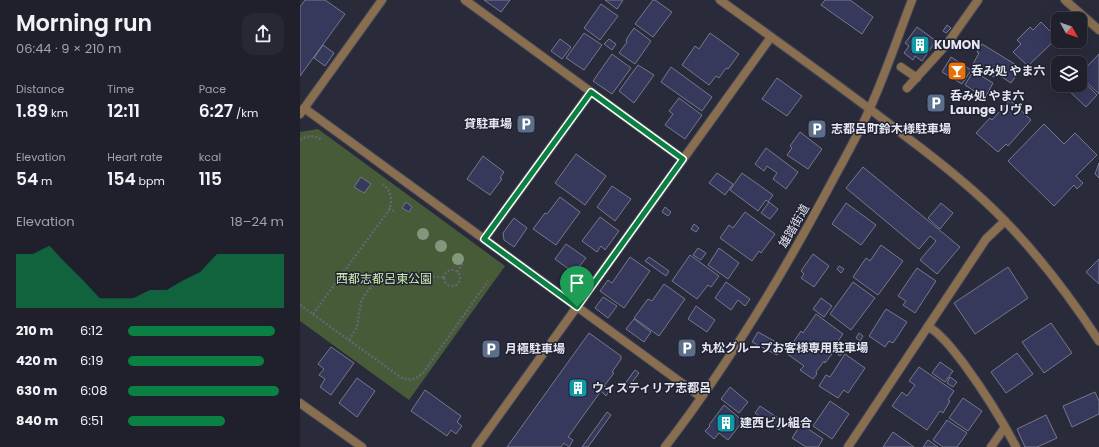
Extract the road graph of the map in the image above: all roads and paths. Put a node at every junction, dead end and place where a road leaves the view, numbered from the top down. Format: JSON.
{"nodes":[{"id":1,"x":382,"y":0,"type":"edge"},
{"id":2,"x":464,"y":0,"type":"edge"},
{"id":3,"x":720,"y":0,"type":"edge"},
{"id":4,"x":912,"y":0,"type":"edge"},
{"id":5,"x":978,"y":0,"type":"edge"},
{"id":6,"x":1065,"y":0,"type":"edge"},
{"id":7,"x":1099,"y":30,"type":"edge"},
{"id":8,"x":771,"y":37,"type":"junction"},
{"id":9,"x":901,"y":67,"type":"dead end"},
{"id":10,"x":917,"y":78,"type":"junction"},
{"id":11,"x":907,"y":88,"type":"dead end"},
{"id":12,"x":591,"y":92,"type":"junction"},
{"id":13,"x":870,"y":108,"type":"junction"},
{"id":14,"x":302,"y":111,"type":"edge"},
{"id":15,"x":300,"y":140,"type":"edge"},
{"id":16,"x":327,"y":144,"type":"dead end"},
{"id":17,"x":683,"y":159,"type":"junction"},
{"id":18,"x":378,"y":181,"type":"dead end"},
{"id":19,"x":389,"y":208,"type":"junction"},
{"id":20,"x":394,"y":211,"type":"dead end"},
{"id":21,"x":1005,"y":221,"type":"junction"},
{"id":22,"x":484,"y":239,"type":"junction"},
{"id":23,"x":463,"y":263,"type":"dead end"},
{"id":24,"x":457,"y":272,"type":"junction"},
{"id":25,"x":444,"y":277,"type":"junction"},
{"id":26,"x":488,"y":281,"type":"dead end"},
{"id":27,"x":300,"y":304,"type":"edge"},
{"id":28,"x":577,"y":307,"type":"junction"},
{"id":29,"x":313,"y":314,"type":"junction"},
{"id":30,"x":928,"y":326,"type":"junction"},
{"id":31,"x":349,"y":340,"type":"junction"},
{"id":32,"x":1099,"y":341,"type":"edge"},
{"id":33,"x":701,"y":397,"type":"junction"},
{"id":34,"x":300,"y":402,"type":"edge"},
{"id":35,"x":1005,"y":427,"type":"junction"},
{"id":36,"x":362,"y":447,"type":"edge"},
{"id":37,"x":476,"y":447,"type":"edge"},
{"id":38,"x":665,"y":447,"type":"edge"},
{"id":39,"x":848,"y":447,"type":"edge"},
{"id":40,"x":991,"y":447,"type":"edge"},
{"id":41,"x":1016,"y":447,"type":"edge"}],
"edges":[{"from":1,"to":14,"type":"street"},
{"from":2,"to":12,"type":"street"},
{"from":3,"to":8,"type":"street"},
{"from":4,"to":13,"type":"street","name":"雄踏街道"},
{"from":5,"to":10,"type":"street"},
{"from":6,"to":7,"type":"street"},
{"from":8,"to":13,"type":"street"},
{"from":8,"to":17,"type":"street"},
{"from":9,"to":10,"type":"street"},
{"from":10,"to":11,"type":"street"},
{"from":12,"to":17,"type":"street"},
{"from":12,"to":22,"type":"street"},
{"from":13,"to":21,"type":"street"},
{"from":13,"to":33,"type":"street","name":"雄踏街道"},
{"from":14,"to":22,"type":"street"},
{"from":15,"to":16,"type":"path"},
{"from":17,"to":28,"type":"street"},
{"from":18,"to":19,"type":"path"},
{"from":19,"to":20,"type":"path"},
{"from":19,"to":29,"type":"path"},
{"from":21,"to":30,"type":"street"},
{"from":21,"to":32,"type":"street"},
{"from":22,"to":28,"type":"street"},
{"from":23,"to":24,"type":"path"},
{"from":24,"to":25,"type":"path"},
{"from":24,"to":25,"type":"path"},
{"from":25,"to":31,"type":"path"},
{"from":26,"to":31,"type":"path"},
{"from":27,"to":29,"type":"path"},
{"from":28,"to":33,"type":"street"},
{"from":28,"to":37,"type":"street"},
{"from":29,"to":31,"type":"path"},
{"from":30,"to":35,"type":"street"},
{"from":30,"to":39,"type":"street"},
{"from":33,"to":38,"type":"street","name":"雄踏街道"},
{"from":34,"to":36,"type":"street"},
{"from":35,"to":40,"type":"street"},
{"from":35,"to":41,"type":"street"}]}
